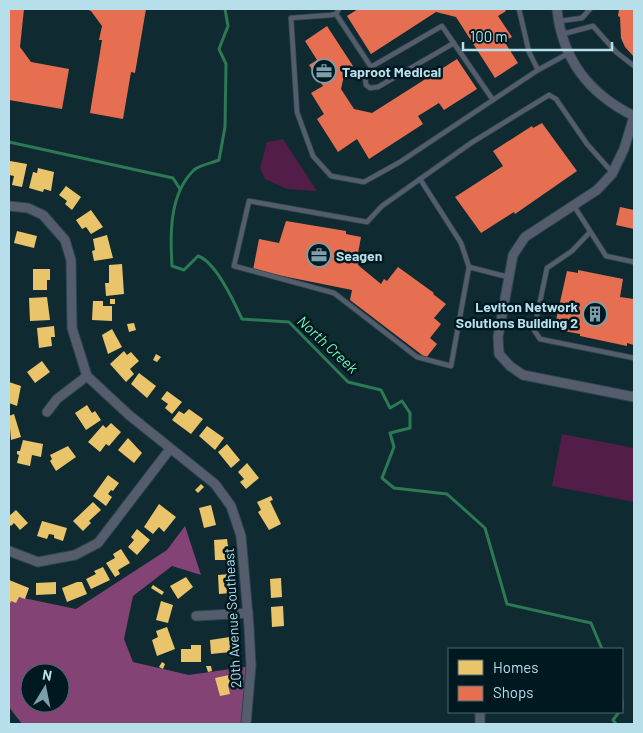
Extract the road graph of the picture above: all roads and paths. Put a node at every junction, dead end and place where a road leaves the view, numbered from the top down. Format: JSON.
{"nodes":[{"id":1,"x":339,"y":9,"type":"edge"},
{"id":2,"x":519,"y":9,"type":"edge"},
{"id":3,"x":557,"y":9,"type":"edge"},
{"id":4,"x":590,"y":9,"type":"edge"},
{"id":5,"x":336,"y":14,"type":"junction"},
{"id":6,"x":560,"y":21,"type":"junction"},
{"id":7,"x":563,"y":34,"type":"junction"},
{"id":8,"x":454,"y":43,"type":"junction"},
{"id":9,"x":569,"y":53,"type":"junction"},
{"id":10,"x":634,"y":66,"type":"edge"},
{"id":11,"x":371,"y":67,"type":"junction"},
{"id":12,"x":538,"y":70,"type":"junction"},
{"id":13,"x":493,"y":100,"type":"junction"},
{"id":14,"x":634,"y":116,"type":"edge"},
{"id":15,"x":613,"y":173,"type":"junction"},
{"id":16,"x":420,"y":179,"type":"junction"},
{"id":17,"x":10,"y":206,"type":"edge"},
{"id":18,"x":574,"y":206,"type":"junction"},
{"id":19,"x":590,"y":232,"type":"junction"},
{"id":20,"x":634,"y":262,"type":"edge"},
{"id":21,"x":469,"y":267,"type":"junction"},
{"id":22,"x":508,"y":278,"type":"junction"},
{"id":23,"x":634,"y":358,"type":"edge"},
{"id":24,"x":87,"y":376,"type":"junction"},
{"id":25,"x":634,"y":397,"type":"edge"},
{"id":26,"x":47,"y":412,"type":"dead end"},
{"id":27,"x":170,"y":449,"type":"junction"},
{"id":28,"x":9,"y":552,"type":"edge"},
{"id":29,"x":248,"y":613,"type":"junction"},
{"id":30,"x":196,"y":616,"type":"dead end"},
{"id":31,"x":480,"y":713,"type":"dead end"},
{"id":32,"x":246,"y":724,"type":"edge"},
{"id":33,"x":480,"y":724,"type":"edge"}],
"edges":[{"from":1,"to":5,"type":"lane"},
{"from":2,"to":12,"type":"lane"},
{"from":3,"to":6,"type":"street"},
{"from":4,"to":6,"type":"lane"},
{"from":5,"to":11,"type":"lane"},
{"from":5,"to":13,"type":"lane"},
{"from":6,"to":7,"type":"street"},
{"from":7,"to":9,"type":"street"},
{"from":7,"to":10,"type":"lane"},
{"from":8,"to":11,"type":"lane"},
{"from":8,"to":11,"type":"lane"},
{"from":8,"to":13,"type":"lane"},
{"from":9,"to":12,"type":"lane"},
{"from":9,"to":14,"type":"street"},
{"from":12,"to":13,"type":"lane"},
{"from":14,"to":15,"type":"street"},
{"from":15,"to":16,"type":"lane"},
{"from":15,"to":18,"type":"street"},
{"from":16,"to":21,"type":"lane"},
{"from":16,"to":21,"type":"lane"},
{"from":17,"to":24,"type":"street"},
{"from":18,"to":19,"type":"lane"},
{"from":18,"to":22,"type":"street"},
{"from":19,"to":20,"type":"lane"},
{"from":19,"to":23,"type":"lane"},
{"from":21,"to":22,"type":"lane"},
{"from":22,"to":25,"type":"street"},
{"from":24,"to":26,"type":"street"},
{"from":24,"to":27,"type":"street","name":"20th Avenue Southeast"},
{"from":27,"to":28,"type":"street"},
{"from":27,"to":29,"type":"street","name":"20th Avenue Southeast"},
{"from":29,"to":30,"type":"street"},
{"from":29,"to":32,"type":"street","name":"20th Avenue Southeast"},
{"from":31,"to":33,"type":"street"}]}
